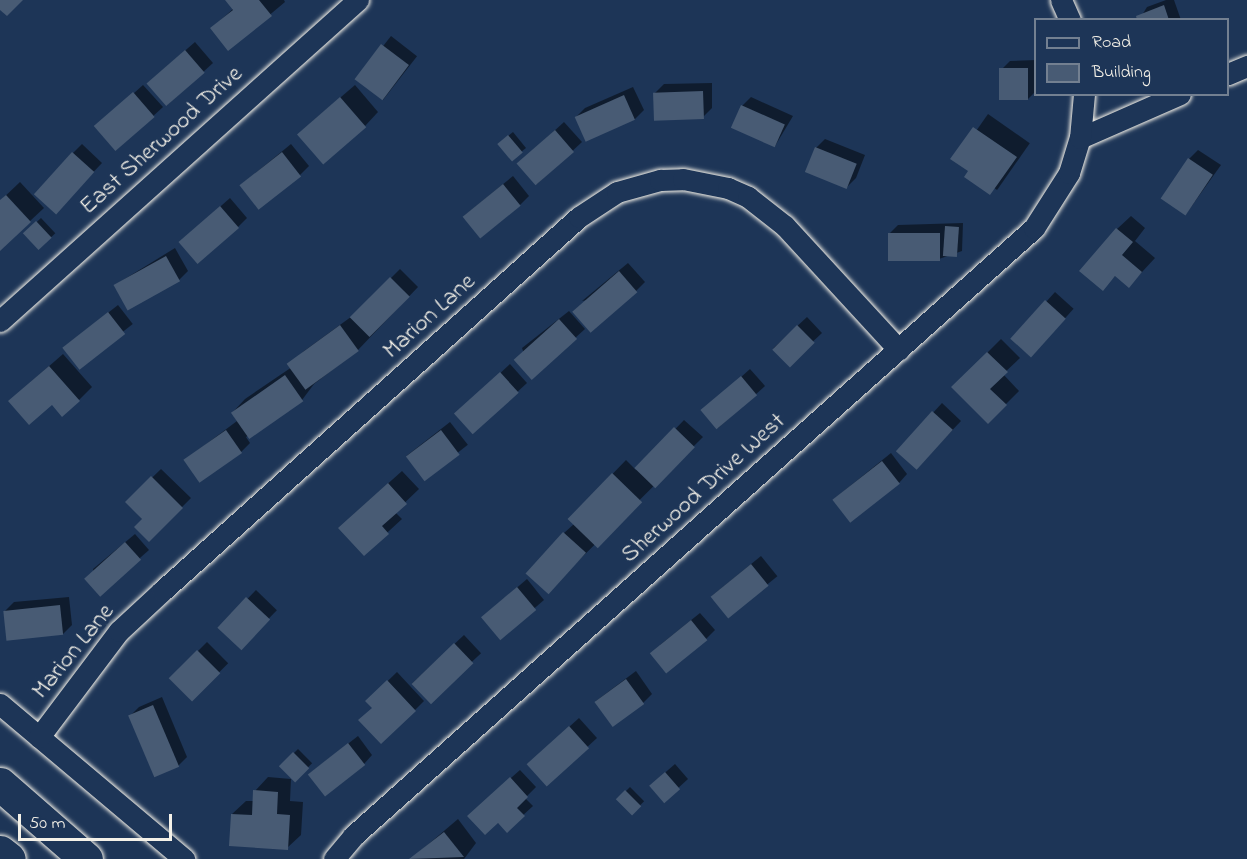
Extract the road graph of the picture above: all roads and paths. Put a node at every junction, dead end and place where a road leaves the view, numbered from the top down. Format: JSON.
{"nodes":[{"id":1,"x":358,"y":0,"type":"edge"},
{"id":2,"x":1061,"y":0,"type":"edge"},
{"id":3,"x":1070,"y":18,"type":"edge"},
{"id":4,"x":1247,"y":66,"type":"edge"},
{"id":5,"x":1229,"y":73,"type":"edge"},
{"id":6,"x":1084,"y":96,"type":"edge"},
{"id":7,"x":1175,"y":96,"type":"edge"},
{"id":8,"x":1080,"y":138,"type":"junction"},
{"id":9,"x":0,"y":321,"type":"edge"},
{"id":10,"x":899,"y":350,"type":"junction"},
{"id":11,"x":0,"y":704,"type":"edge"},
{"id":12,"x":39,"y":737,"type":"junction"},
{"id":13,"x":0,"y":784,"type":"edge"},
{"id":14,"x":0,"y":852,"type":"edge"},
{"id":15,"x":9,"y":859,"type":"edge"},
{"id":16,"x":86,"y":859,"type":"edge"},
{"id":17,"x":184,"y":859,"type":"edge"},
{"id":18,"x":334,"y":859,"type":"edge"}],
"edges":[{"from":1,"to":9,"type":"street","name":"East Sherwood Drive"},
{"from":2,"to":3,"type":"street"},
{"from":4,"to":5,"type":"street"},
{"from":6,"to":8,"type":"street"},
{"from":7,"to":8,"type":"street"},
{"from":8,"to":10,"type":"street","name":"Sherwood Drive West"},
{"from":10,"to":12,"type":"street","name":"Marion Lane"},
{"from":10,"to":18,"type":"street","name":"Sherwood Drive West"},
{"from":11,"to":12,"type":"street"},
{"from":12,"to":17,"type":"street"},
{"from":13,"to":16,"type":"highway"},
{"from":14,"to":15,"type":"highway"}]}
